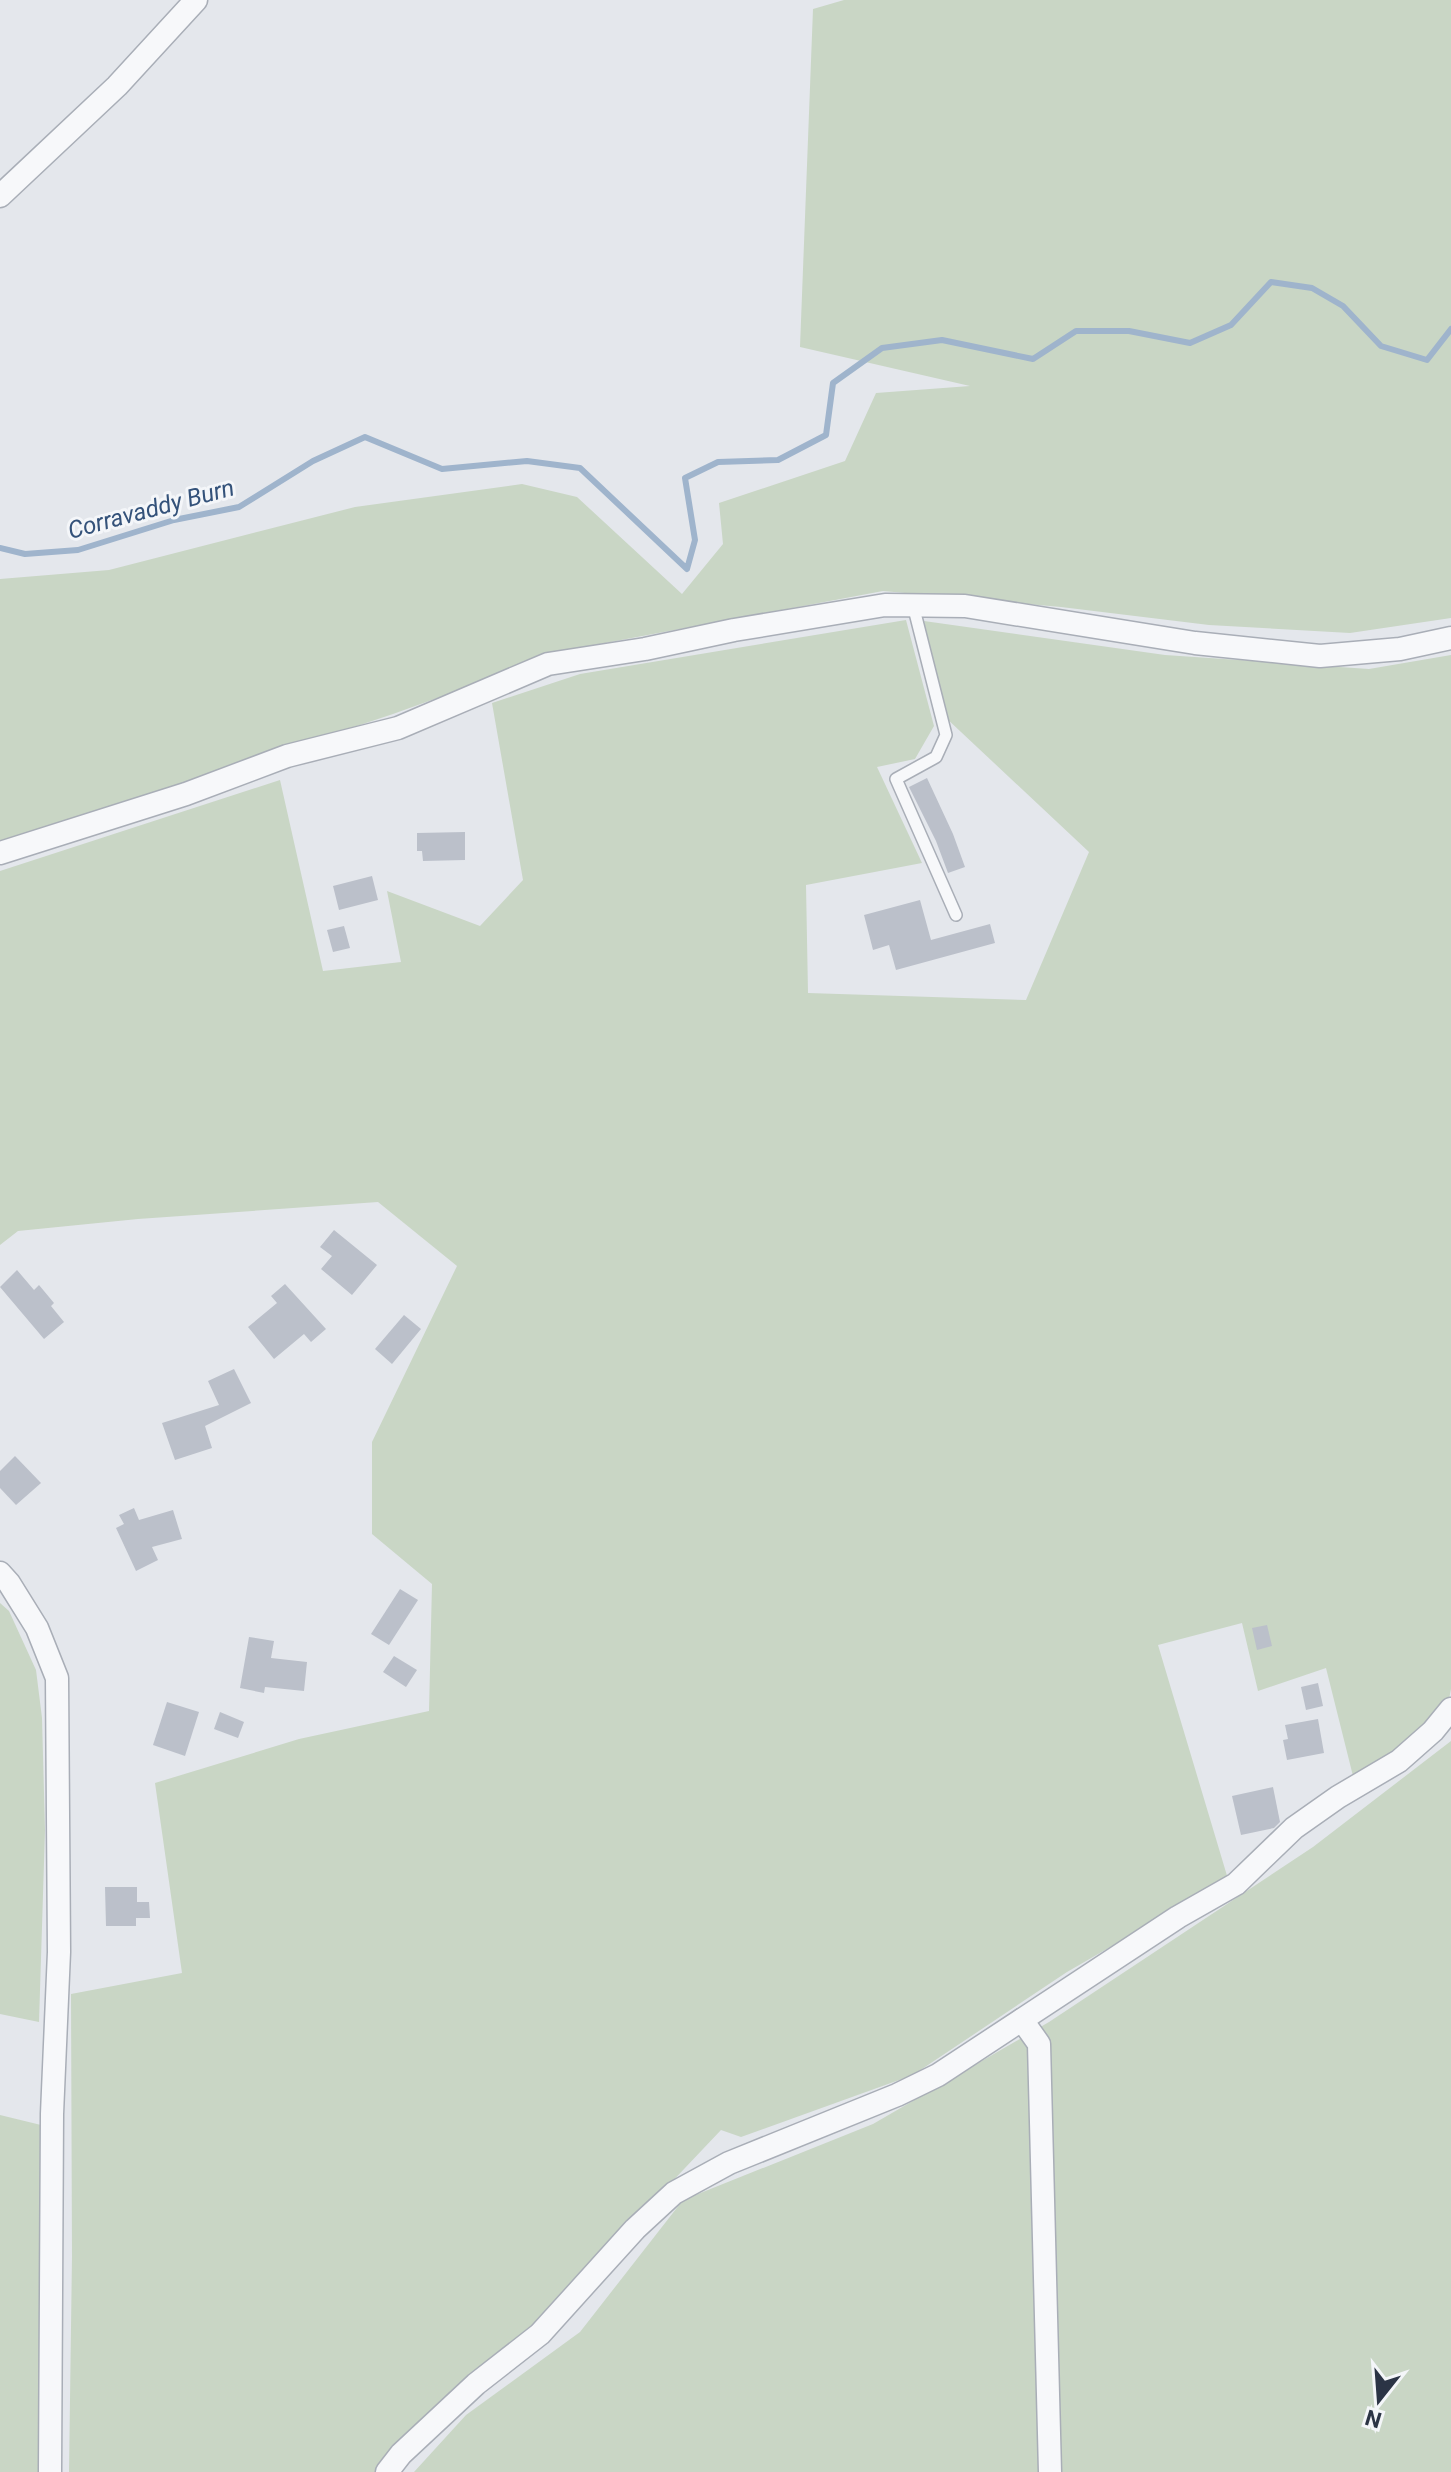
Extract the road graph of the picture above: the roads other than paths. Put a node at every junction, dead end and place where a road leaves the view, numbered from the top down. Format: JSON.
{"nodes":[{"id":1,"x":196,"y":0,"type":"edge"},
{"id":2,"x":0,"y":196,"type":"edge"},
{"id":3,"x":913,"y":605,"type":"junction"},
{"id":4,"x":1451,"y":638,"type":"edge"},
{"id":5,"x":0,"y":853,"type":"edge"},
{"id":6,"x":956,"y":915,"type":"dead end"},
{"id":7,"x":0,"y":1573,"type":"edge"},
{"id":8,"x":1451,"y":1709,"type":"edge"},
{"id":9,"x":1022,"y":2020,"type":"junction"},
{"id":10,"x":50,"y":2472,"type":"edge"},
{"id":11,"x":387,"y":2472,"type":"edge"},
{"id":12,"x":1050,"y":2472,"type":"edge"}],
"edges":[{"from":1,"to":2,"type":"street"},
{"from":3,"to":4,"type":"street"},
{"from":3,"to":5,"type":"street"},
{"from":3,"to":6,"type":"lane"},
{"from":7,"to":10,"type":"street"},
{"from":8,"to":9,"type":"street"},
{"from":9,"to":11,"type":"street"},
{"from":9,"to":12,"type":"street"}]}
